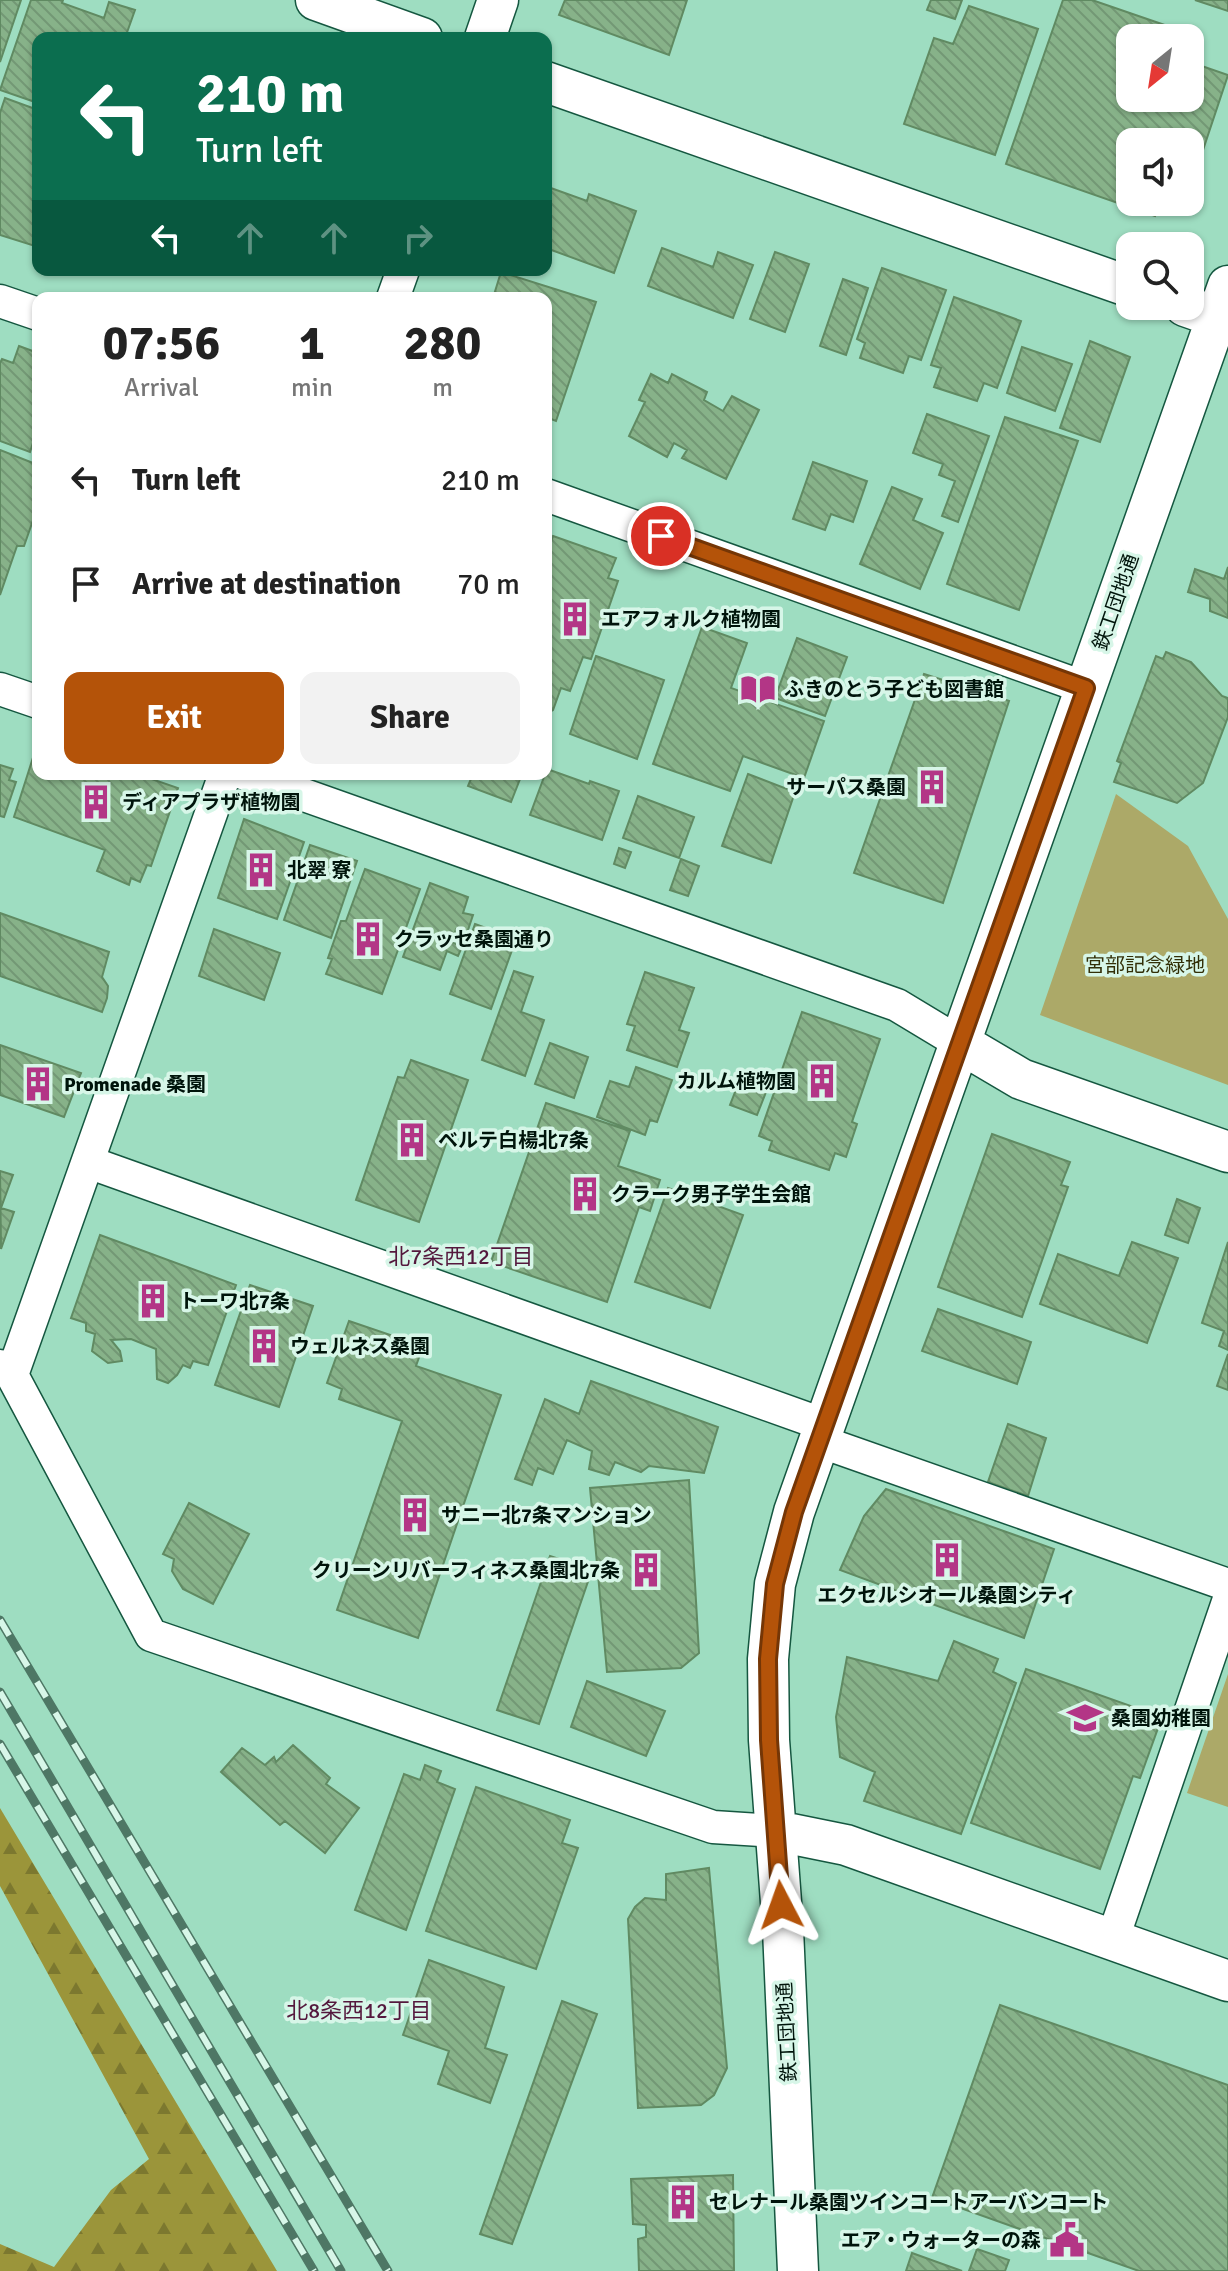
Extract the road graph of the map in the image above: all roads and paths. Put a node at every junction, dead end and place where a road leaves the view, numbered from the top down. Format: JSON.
{"nodes":[{"id":1,"x":316,"y":0,"type":"edge"},
{"id":2,"x":498,"y":0,"type":"edge"},
{"id":3,"x":405,"y":32,"type":"edge"},
{"id":4,"x":487,"y":32,"type":"edge"},
{"id":5,"x":552,"y":84,"type":"edge"},
{"id":6,"x":1116,"y":282,"type":"edge"},
{"id":7,"x":0,"y":301,"type":"edge"},
{"id":8,"x":1214,"y":308,"type":"edge"},
{"id":9,"x":32,"y":312,"type":"edge"},
{"id":10,"x":552,"y":497,"type":"edge"},
{"id":11,"x":1086,"y":688,"type":"junction"},
{"id":12,"x":0,"y":689,"type":"edge"},
{"id":13,"x":32,"y":700,"type":"edge"},
{"id":14,"x":223,"y":780,"type":"edge"},
{"id":15,"x":262,"y":780,"type":"edge"},
{"id":16,"x":960,"y":1043,"type":"junction"},
{"id":17,"x":1228,"y":1152,"type":"edge"},
{"id":18,"x":88,"y":1162,"type":"junction"},
{"id":19,"x":6,"y":1370,"type":"edge"},
{"id":20,"x":822,"y":1433,"type":"junction"},
{"id":21,"x":1228,"y":1585,"type":"edge"},
{"id":22,"x":1228,"y":1602,"type":"edge"},
{"id":23,"x":777,"y":1831,"type":"junction"},
{"id":24,"x":1112,"y":1941,"type":"junction"},
{"id":25,"x":1228,"y":1981,"type":"edge"},
{"id":26,"x":798,"y":2271,"type":"edge"}],
"edges":[{"from":1,"to":3,"type":"street"},
{"from":2,"to":4,"type":"street"},
{"from":5,"to":6,"type":"street"},
{"from":7,"to":9,"type":"street"},
{"from":8,"to":11,"type":"street","name":"鉄工団地通"},
{"from":10,"to":11,"type":"street"},
{"from":11,"to":16,"type":"street","name":"鉄工団地通"},
{"from":12,"to":13,"type":"street"},
{"from":14,"to":18,"type":"street"},
{"from":15,"to":16,"type":"street"},
{"from":16,"to":17,"type":"street"},
{"from":16,"to":20,"type":"street","name":"鉄工団地通"},
{"from":18,"to":19,"type":"street"},
{"from":18,"to":20,"type":"street"},
{"from":19,"to":23,"type":"street"},
{"from":20,"to":21,"type":"street"},
{"from":20,"to":23,"type":"street","name":"鉄工団地通"},
{"from":22,"to":24,"type":"street"},
{"from":23,"to":24,"type":"street"},
{"from":23,"to":26,"type":"street","name":"鉄工団地通"},
{"from":24,"to":25,"type":"street"}]}
